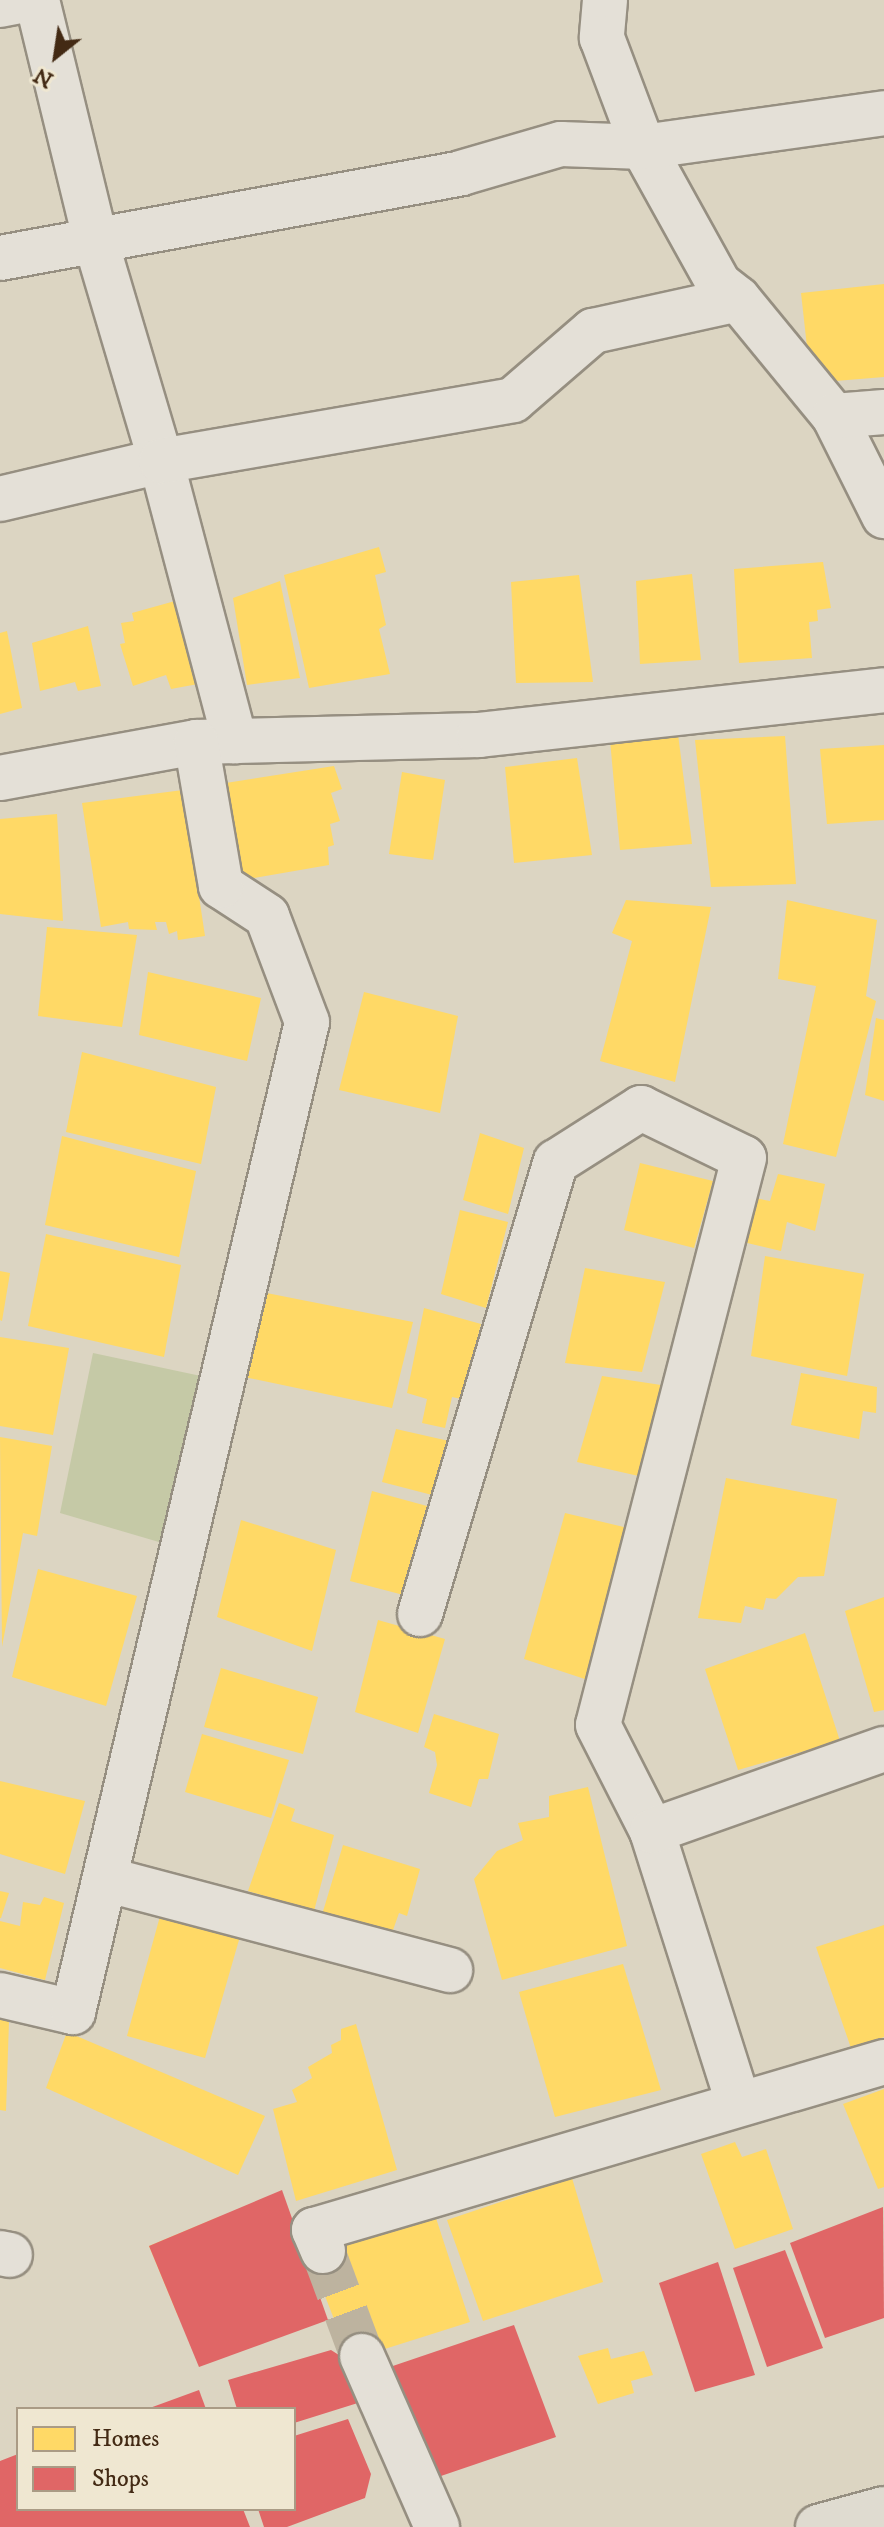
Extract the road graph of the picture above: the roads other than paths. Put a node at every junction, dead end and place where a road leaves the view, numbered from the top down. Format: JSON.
{"nodes":[{"id":1,"x":25,"y":0,"type":"edge"},
{"id":2,"x":37,"y":0,"type":"edge"},
{"id":3,"x":605,"y":0,"type":"edge"},
{"id":4,"x":0,"y":5,"type":"edge"},
{"id":5,"x":884,"y":113,"type":"edge"},
{"id":6,"x":643,"y":147,"type":"junction"},
{"id":7,"x":96,"y":242,"type":"junction"},
{"id":8,"x":0,"y":258,"type":"edge"},
{"id":9,"x":738,"y":299,"type":"junction"},
{"id":10,"x":884,"y":412,"type":"edge"},
{"id":11,"x":834,"y":416,"type":"junction"},
{"id":12,"x":161,"y":461,"type":"junction"},
{"id":13,"x":0,"y":499,"type":"edge"},
{"id":14,"x":884,"y":516,"type":"edge"},
{"id":15,"x":884,"y":690,"type":"edge"},
{"id":16,"x":215,"y":742,"type":"junction"},
{"id":17,"x":0,"y":778,"type":"edge"},
{"id":18,"x":420,"y":1614,"type":"dead end"},
{"id":19,"x":884,"y":1749,"type":"edge"},
{"id":20,"x":652,"y":1831,"type":"junction"},
{"id":21,"x":105,"y":1879,"type":"junction"},
{"id":22,"x":450,"y":1970,"type":"dead end"},
{"id":23,"x":0,"y":1995,"type":"edge"},
{"id":24,"x":884,"y":2062,"type":"edge"},
{"id":25,"x":738,"y":2102,"type":"junction"},
{"id":26,"x":323,"y":2251,"type":"tunnel mouth"},
{"id":27,"x":362,"y":2356,"type":"tunnel mouth"},
{"id":28,"x":884,"y":2509,"type":"edge"},
{"id":29,"x":437,"y":2527,"type":"edge"},
{"id":30,"x":818,"y":2527,"type":"edge"}],
"edges":[{"from":1,"to":4,"type":"street"},
{"from":2,"to":7,"type":"street"},
{"from":3,"to":6,"type":"street"},
{"from":5,"to":6,"type":"street"},
{"from":6,"to":7,"type":"street"},
{"from":6,"to":9,"type":"street"},
{"from":7,"to":8,"type":"street"},
{"from":7,"to":12,"type":"street"},
{"from":9,"to":11,"type":"street"},
{"from":9,"to":12,"type":"street"},
{"from":10,"to":11,"type":"street"},
{"from":11,"to":14,"type":"street"},
{"from":12,"to":13,"type":"street"},
{"from":12,"to":16,"type":"street"},
{"from":15,"to":16,"type":"street"},
{"from":16,"to":17,"type":"street"},
{"from":16,"to":21,"type":"street"},
{"from":18,"to":20,"type":"street"},
{"from":19,"to":20,"type":"street"},
{"from":20,"to":25,"type":"street"},
{"from":21,"to":22,"type":"street"},
{"from":21,"to":23,"type":"street"},
{"from":24,"to":25,"type":"street"},
{"from":25,"to":26,"type":"street"},
{"from":27,"to":29,"type":"street"},
{"from":28,"to":30,"type":"main road"}]}
